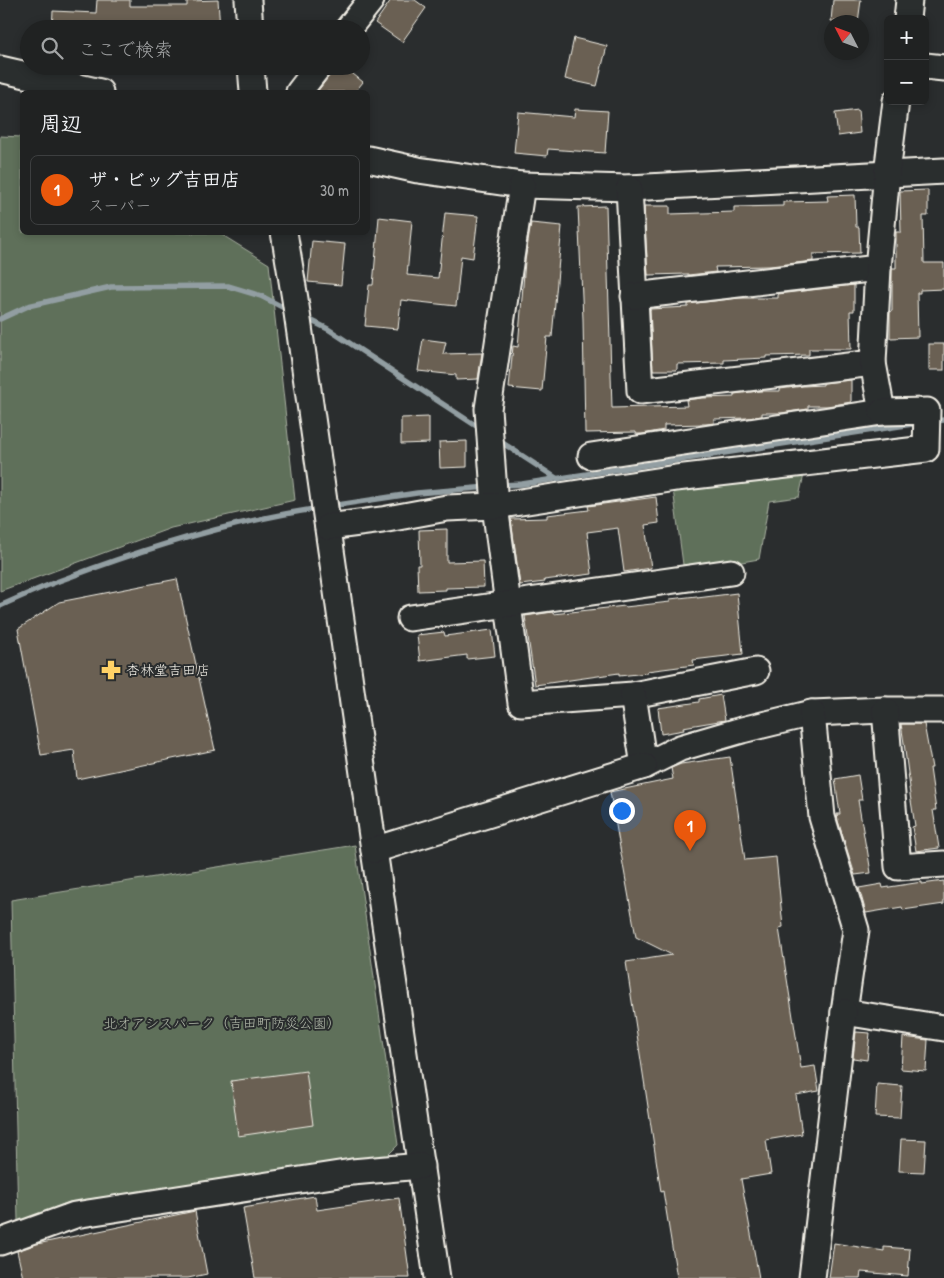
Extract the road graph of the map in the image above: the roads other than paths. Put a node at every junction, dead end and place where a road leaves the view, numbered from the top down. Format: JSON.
{"nodes":[{"id":1,"x":248,"y":0,"type":"edge"},
{"id":2,"x":370,"y":0,"type":"edge"},
{"id":3,"x":909,"y":0,"type":"edge"},
{"id":4,"x":907,"y":15,"type":"edge"},
{"id":5,"x":249,"y":20,"type":"edge"},
{"id":6,"x":355,"y":20,"type":"edge"},
{"id":7,"x":929,"y":66,"type":"edge"},
{"id":8,"x":944,"y":68,"type":"edge"},
{"id":9,"x":0,"y":69,"type":"edge"},
{"id":10,"x":20,"y":74,"type":"edge"},
{"id":11,"x":26,"y":75,"type":"edge"},
{"id":12,"x":252,"y":75,"type":"edge"},
{"id":13,"x":313,"y":75,"type":"edge"},
{"id":14,"x":91,"y":90,"type":"edge"},
{"id":15,"x":253,"y":90,"type":"edge"},
{"id":16,"x":301,"y":90,"type":"edge"},
{"id":17,"x":896,"y":105,"type":"edge"},
{"id":18,"x":370,"y":159,"type":"edge"},
{"id":19,"x":944,"y":171,"type":"edge"},
{"id":20,"x":887,"y":173,"type":"junction"},
{"id":21,"x":522,"y":185,"type":"junction"},
{"id":22,"x":629,"y":188,"type":"junction"},
{"id":23,"x":284,"y":235,"type":"edge"},
{"id":24,"x":878,"y":268,"type":"junction"},
{"id":25,"x":634,"y":296,"type":"junction"},
{"id":26,"x":873,"y":363,"type":"junction"},
{"id":27,"x":882,"y":412,"type":"junction"},
{"id":28,"x":931,"y":417,"type":"edge"},
{"id":29,"x":591,"y":456,"type":"dead end"},
{"id":30,"x":495,"y":502,"type":"junction"},
{"id":31,"x":327,"y":524,"type":"junction"},
{"id":32,"x":731,"y":572,"type":"dead end"},
{"id":33,"x":508,"y":605,"type":"junction"},
{"id":34,"x":410,"y":618,"type":"dead end"},
{"id":35,"x":756,"y":671,"type":"dead end"},
{"id":36,"x":633,"y":695,"type":"junction"},
{"id":37,"x":885,"y":710,"type":"junction"},
{"id":38,"x":944,"y":710,"type":"edge"},
{"id":39,"x":812,"y":713,"type":"junction"},
{"id":40,"x":644,"y":766,"type":"junction"},
{"id":41,"x":374,"y":850,"type":"junction"},
{"id":42,"x":944,"y":864,"type":"edge"},
{"id":43,"x":844,"y":1012,"type":"junction"},
{"id":44,"x":944,"y":1028,"type":"edge"},
{"id":45,"x":421,"y":1166,"type":"junction"},
{"id":46,"x":0,"y":1242,"type":"edge"},
{"id":47,"x":437,"y":1278,"type":"edge"},
{"id":48,"x":812,"y":1278,"type":"edge"}],
"edges":[{"from":1,"to":5,"type":"street"},
{"from":2,"to":6,"type":"street"},
{"from":3,"to":4,"type":"street"},
{"from":7,"to":8,"type":"street"},
{"from":9,"to":10,"type":"street"},
{"from":11,"to":14,"type":"street"},
{"from":12,"to":15,"type":"street"},
{"from":13,"to":16,"type":"street"},
{"from":17,"to":20,"type":"street"},
{"from":18,"to":21,"type":"street"},
{"from":19,"to":20,"type":"street"},
{"from":20,"to":22,"type":"street"},
{"from":20,"to":24,"type":"street"},
{"from":21,"to":22,"type":"street"},
{"from":21,"to":30,"type":"street"},
{"from":22,"to":25,"type":"street"},
{"from":23,"to":31,"type":"street"},
{"from":24,"to":25,"type":"street"},
{"from":24,"to":26,"type":"street"},
{"from":25,"to":26,"type":"street"},
{"from":26,"to":27,"type":"street"},
{"from":27,"to":28,"type":"street"},
{"from":27,"to":29,"type":"street"},
{"from":28,"to":30,"type":"street"},
{"from":30,"to":31,"type":"street"},
{"from":30,"to":33,"type":"street"},
{"from":31,"to":41,"type":"street"},
{"from":32,"to":33,"type":"street"},
{"from":33,"to":34,"type":"street"},
{"from":33,"to":36,"type":"street"},
{"from":35,"to":36,"type":"street"},
{"from":36,"to":40,"type":"street"},
{"from":37,"to":38,"type":"street"},
{"from":37,"to":39,"type":"street"},
{"from":37,"to":42,"type":"street"},
{"from":39,"to":40,"type":"street"},
{"from":39,"to":43,"type":"street"},
{"from":40,"to":41,"type":"street"},
{"from":41,"to":45,"type":"street"},
{"from":43,"to":44,"type":"street"},
{"from":43,"to":48,"type":"street"},
{"from":45,"to":46,"type":"street"},
{"from":45,"to":47,"type":"street"}]}
